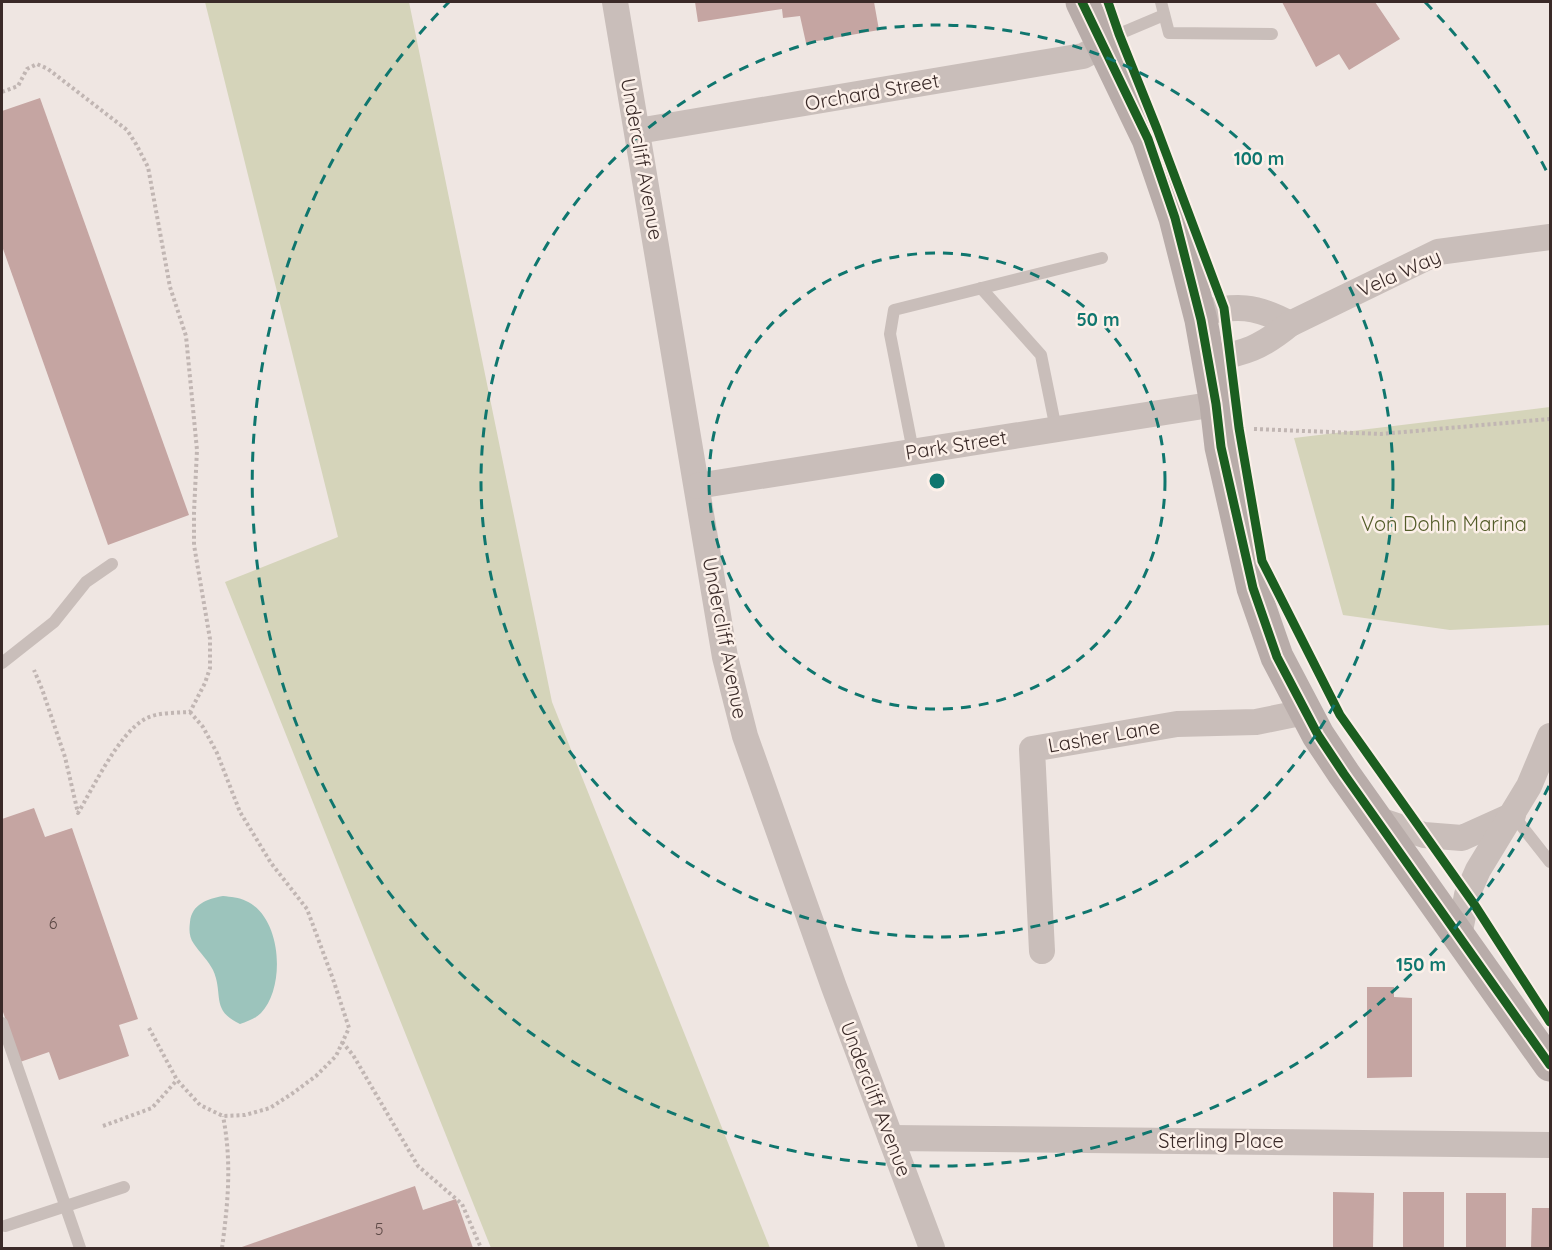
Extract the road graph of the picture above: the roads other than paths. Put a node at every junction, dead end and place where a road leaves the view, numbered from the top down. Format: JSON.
{"nodes":[{"id":1,"x":615,"y":2,"type":"edge"},
{"id":2,"x":1082,"y":2,"type":"edge"},
{"id":3,"x":1161,"y":2,"type":"edge"},
{"id":4,"x":1164,"y":15,"type":"junction"},
{"id":5,"x":1272,"y":34,"type":"dead end"},
{"id":6,"x":1104,"y":45,"type":"junction"},
{"id":7,"x":638,"y":131,"type":"junction"},
{"id":8,"x":1551,"y":237,"type":"edge"},
{"id":9,"x":1101,"y":258,"type":"dead end"},
{"id":10,"x":981,"y":288,"type":"junction"},
{"id":11,"x":1199,"y":313,"type":"junction"},
{"id":12,"x":1290,"y":324,"type":"junction"},
{"id":13,"x":1208,"y":360,"type":"junction"},
{"id":14,"x":1216,"y":404,"type":"junction"},
{"id":15,"x":1056,"y":429,"type":"junction"},
{"id":16,"x":913,"y":452,"type":"junction"},
{"id":17,"x":697,"y":486,"type":"junction"},
{"id":18,"x":112,"y":564,"type":"dead end"},
{"id":19,"x":2,"y":663,"type":"edge"},
{"id":20,"x":1305,"y":712,"type":"junction"},
{"id":21,"x":1551,"y":736,"type":"edge"},
{"id":22,"x":1513,"y":815,"type":"junction"},
{"id":23,"x":1376,"y":819,"type":"junction"},
{"id":24,"x":1551,"y":862,"type":"edge"},
{"id":25,"x":1459,"y":936,"type":"junction"},
{"id":26,"x":1042,"y":951,"type":"dead end"},
{"id":27,"x":2,"y":1023,"type":"edge"},
{"id":28,"x":1551,"y":1065,"type":"edge"},
{"id":29,"x":891,"y":1138,"type":"junction"},
{"id":30,"x":1551,"y":1145,"type":"edge"},
{"id":31,"x":124,"y":1186,"type":"dead end"},
{"id":32,"x":65,"y":1207,"type":"junction"},
{"id":33,"x":5,"y":1226,"type":"dead end"},
{"id":34,"x":80,"y":1248,"type":"edge"},
{"id":35,"x":932,"y":1248,"type":"edge"}],
"edges":[{"from":1,"to":7,"type":"street","name":"Undercliff Avenue"},
{"from":2,"to":6,"type":"main road"},
{"from":3,"to":4,"type":"lane"},
{"from":4,"to":5,"type":"lane"},
{"from":4,"to":6,"type":"lane"},
{"from":6,"to":7,"type":"street","name":"Orchard Street"},
{"from":6,"to":11,"type":"main road"},
{"from":7,"to":17,"type":"street","name":"Undercliff Avenue"},
{"from":8,"to":12,"type":"street","name":"Vela Way"},
{"from":9,"to":10,"type":"lane"},
{"from":10,"to":15,"type":"lane"},
{"from":10,"to":16,"type":"lane"},
{"from":11,"to":12,"type":"street"},
{"from":11,"to":13,"type":"main road"},
{"from":12,"to":13,"type":"street","name":"Vela Way"},
{"from":13,"to":14,"type":"main road"},
{"from":14,"to":15,"type":"street","name":"Park Street"},
{"from":14,"to":20,"type":"main road"},
{"from":15,"to":16,"type":"street","name":"Park Street"},
{"from":16,"to":17,"type":"street","name":"Park Street"},
{"from":17,"to":29,"type":"street","name":"Undercliff Avenue"},
{"from":18,"to":19,"type":"lane"},
{"from":20,"to":23,"type":"main road"},
{"from":20,"to":26,"type":"street","name":"Lasher Lane"},
{"from":21,"to":22,"type":"street"},
{"from":22,"to":23,"type":"street"},
{"from":22,"to":24,"type":"lane"},
{"from":22,"to":25,"type":"street"},
{"from":23,"to":25,"type":"main road"},
{"from":25,"to":28,"type":"main road"},
{"from":27,"to":32,"type":"lane"},
{"from":29,"to":30,"type":"street","name":"Sterling Place"},
{"from":29,"to":35,"type":"street","name":"Undercliff Avenue"},
{"from":31,"to":32,"type":"lane"},
{"from":32,"to":33,"type":"lane"},
{"from":32,"to":34,"type":"lane"}]}
